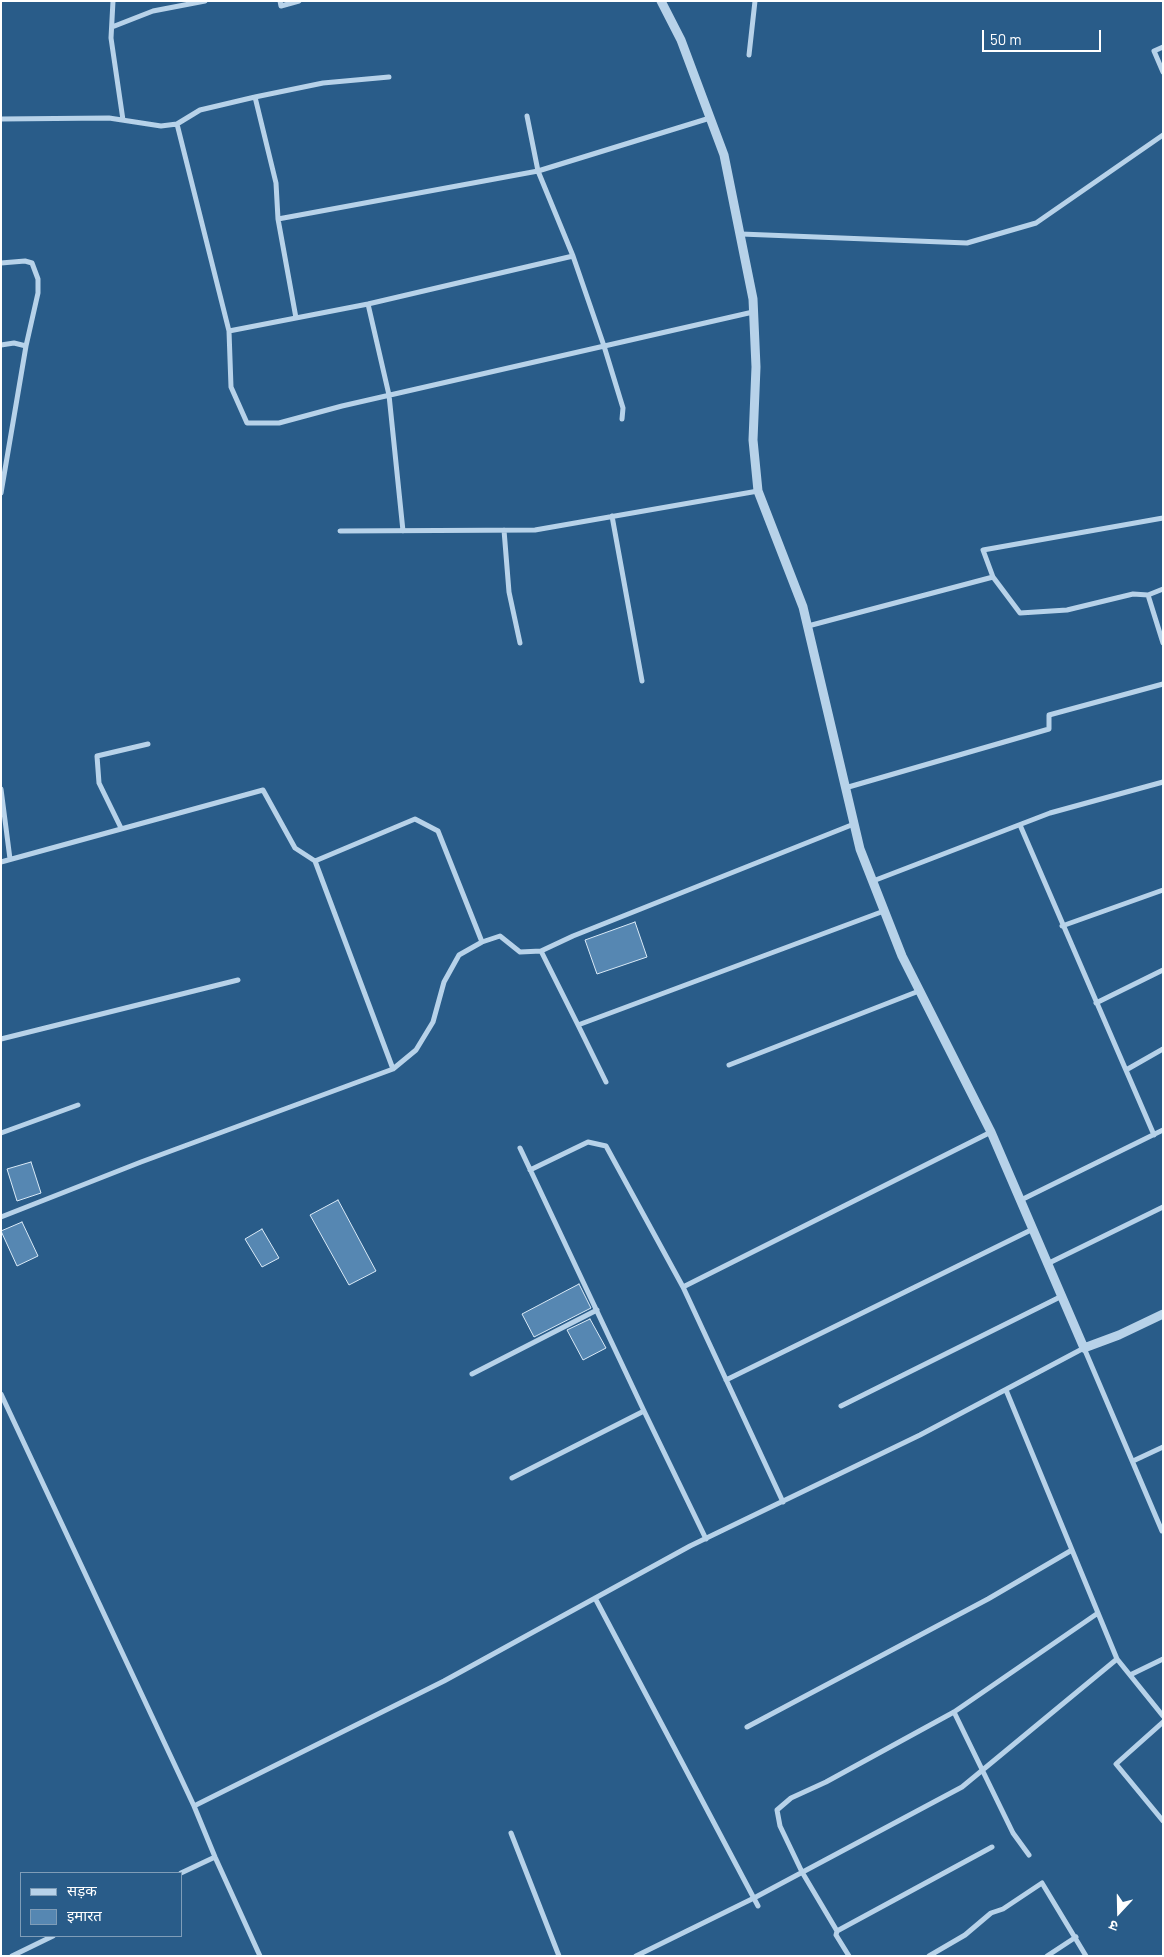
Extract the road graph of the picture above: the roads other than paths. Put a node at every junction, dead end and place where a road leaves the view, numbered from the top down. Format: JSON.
{"nodes":[{"id":1,"x":113,"y":1,"type":"edge"},
{"id":2,"x":205,"y":1,"type":"edge"},
{"id":3,"x":280,"y":1,"type":"edge"},
{"id":4,"x":299,"y":1,"type":"edge"},
{"id":5,"x":661,"y":1,"type":"edge"},
{"id":6,"x":755,"y":1,"type":"edge"},
{"id":7,"x":112,"y":26,"type":"junction"},
{"id":8,"x":1163,"y":47,"type":"edge"},
{"id":9,"x":749,"y":55,"type":"dead end"},
{"id":10,"x":1163,"y":72,"type":"edge"},
{"id":11,"x":389,"y":77,"type":"dead end"},
{"id":12,"x":255,"y":97,"type":"junction"},
{"id":13,"x":527,"y":116,"type":"dead end"},
{"id":14,"x":710,"y":118,"type":"junction"},
{"id":15,"x":1,"y":119,"type":"edge"},
{"id":16,"x":123,"y":120,"type":"junction"},
{"id":17,"x":177,"y":124,"type":"junction"},
{"id":18,"x":1163,"y":135,"type":"edge"},
{"id":19,"x":538,"y":171,"type":"junction"},
{"id":20,"x":278,"y":219,"type":"junction"},
{"id":21,"x":740,"y":234,"type":"junction"},
{"id":22,"x":574,"y":256,"type":"junction"},
{"id":23,"x":1,"y":263,"type":"edge"},
{"id":24,"x":368,"y":304,"type":"junction"},
{"id":25,"x":754,"y":312,"type":"junction"},
{"id":26,"x":296,"y":318,"type":"junction"},
{"id":27,"x":229,"y":331,"type":"junction"},
{"id":28,"x":1,"y":345,"type":"edge"},
{"id":29,"x":26,"y":346,"type":"junction"},
{"id":30,"x":604,"y":346,"type":"junction"},
{"id":31,"x":389,"y":395,"type":"junction"},
{"id":32,"x":622,"y":419,"type":"dead end"},
{"id":33,"x":758,"y":490,"type":"junction"},
{"id":34,"x":1,"y":494,"type":"edge"},
{"id":35,"x":612,"y":516,"type":"junction"},
{"id":36,"x":1163,"y":518,"type":"edge"},
{"id":37,"x":504,"y":530,"type":"junction"},
{"id":38,"x":340,"y":531,"type":"dead end"},
{"id":39,"x":403,"y":531,"type":"junction"},
{"id":40,"x":993,"y":577,"type":"junction"},
{"id":41,"x":1163,"y":588,"type":"edge"},
{"id":42,"x":1148,"y":594,"type":"junction"},
{"id":43,"x":808,"y":626,"type":"junction"},
{"id":44,"x":520,"y":643,"type":"dead end"},
{"id":45,"x":1163,"y":643,"type":"edge"},
{"id":46,"x":642,"y":681,"type":"dead end"},
{"id":47,"x":1163,"y":684,"type":"edge"},
{"id":48,"x":148,"y":744,"type":"dead end"},
{"id":49,"x":1163,"y":782,"type":"edge"},
{"id":50,"x":845,"y":788,"type":"junction"},
{"id":51,"x":1,"y":789,"type":"edge"},
{"id":52,"x":854,"y":824,"type":"junction"},
{"id":53,"x":1020,"y":824,"type":"junction"},
{"id":54,"x":121,"y":828,"type":"junction"},
{"id":55,"x":10,"y":859,"type":"junction"},
{"id":56,"x":1,"y":862,"type":"edge"},
{"id":57,"x":315,"y":862,"type":"junction"},
{"id":58,"x":872,"y":881,"type":"junction"},
{"id":59,"x":1163,"y":890,"type":"edge"},
{"id":60,"x":884,"y":912,"type":"junction"},
{"id":61,"x":1062,"y":926,"type":"junction"},
{"id":62,"x":482,"y":942,"type":"junction"},
{"id":63,"x":541,"y":951,"type":"junction"},
{"id":64,"x":1163,"y":970,"type":"edge"},
{"id":65,"x":238,"y":980,"type":"dead end"},
{"id":66,"x":919,"y":991,"type":"junction"},
{"id":67,"x":1096,"y":1003,"type":"junction"},
{"id":68,"x":578,"y":1026,"type":"junction"},
{"id":69,"x":1,"y":1039,"type":"edge"},
{"id":70,"x":1163,"y":1049,"type":"edge"},
{"id":71,"x":730,"y":1065,"type":"dead end"},
{"id":72,"x":393,"y":1069,"type":"junction"},
{"id":73,"x":1126,"y":1070,"type":"junction"},
{"id":74,"x":606,"y":1082,"type":"dead end"},
{"id":75,"x":78,"y":1105,"type":"dead end"},
{"id":76,"x":1163,"y":1130,"type":"edge"},
{"id":77,"x":991,"y":1132,"type":"junction"},
{"id":78,"x":1,"y":1133,"type":"edge"},
{"id":79,"x":1154,"y":1135,"type":"junction"},
{"id":80,"x":520,"y":1148,"type":"dead end"},
{"id":81,"x":530,"y":1170,"type":"junction"},
{"id":82,"x":1021,"y":1200,"type":"junction"},
{"id":83,"x":1163,"y":1207,"type":"edge"},
{"id":84,"x":1,"y":1217,"type":"edge"},
{"id":85,"x":1033,"y":1228,"type":"junction"},
{"id":86,"x":1047,"y":1264,"type":"junction"},
{"id":87,"x":683,"y":1287,"type":"junction"},
{"id":88,"x":1060,"y":1297,"type":"junction"},
{"id":89,"x":597,"y":1310,"type":"junction"},
{"id":90,"x":1163,"y":1314,"type":"edge"},
{"id":91,"x":1084,"y":1348,"type":"junction"},
{"id":92,"x":472,"y":1374,"type":"dead end"},
{"id":93,"x":726,"y":1380,"type":"junction"},
{"id":94,"x":1006,"y":1390,"type":"junction"},
{"id":95,"x":1,"y":1394,"type":"edge"},
{"id":96,"x":841,"y":1406,"type":"dead end"},
{"id":97,"x":644,"y":1411,"type":"junction"},
{"id":98,"x":1163,"y":1447,"type":"edge"},
{"id":99,"x":1133,"y":1461,"type":"junction"},
{"id":100,"x":512,"y":1478,"type":"dead end"},
{"id":101,"x":782,"y":1502,"type":"junction"},
{"id":102,"x":1162,"y":1531,"type":"edge"},
{"id":103,"x":706,"y":1539,"type":"junction"},
{"id":104,"x":1072,"y":1550,"type":"junction"},
{"id":105,"x":595,"y":1598,"type":"junction"},
{"id":106,"x":1098,"y":1613,"type":"junction"},
{"id":107,"x":1117,"y":1659,"type":"junction"},
{"id":108,"x":1163,"y":1659,"type":"edge"},
{"id":109,"x":1130,"y":1675,"type":"junction"},
{"id":110,"x":954,"y":1712,"type":"junction"},
{"id":111,"x":1163,"y":1716,"type":"edge"},
{"id":112,"x":1163,"y":1722,"type":"edge"},
{"id":113,"x":747,"y":1727,"type":"dead end"},
{"id":114,"x":982,"y":1770,"type":"junction"},
{"id":115,"x":194,"y":1806,"type":"junction"},
{"id":116,"x":1163,"y":1821,"type":"edge"},
{"id":117,"x":511,"y":1833,"type":"dead end"},
{"id":118,"x":992,"y":1847,"type":"dead end"},
{"id":119,"x":1030,"y":1855,"type":"dead end"},
{"id":120,"x":215,"y":1857,"type":"junction"},
{"id":121,"x":802,"y":1872,"type":"junction"},
{"id":122,"x":182,"y":1874,"type":"edge"},
{"id":123,"x":754,"y":1898,"type":"junction"},
{"id":124,"x":758,"y":1906,"type":"dead end"},
{"id":125,"x":837,"y":1932,"type":"junction"},
{"id":126,"x":51,"y":1937,"type":"edge"},
{"id":127,"x":1076,"y":1937,"type":"junction"},
{"id":128,"x":12,"y":1956,"type":"edge"},
{"id":129,"x":260,"y":1956,"type":"edge"},
{"id":130,"x":558,"y":1956,"type":"edge"},
{"id":131,"x":636,"y":1956,"type":"edge"},
{"id":132,"x":849,"y":1956,"type":"edge"},
{"id":133,"x":929,"y":1956,"type":"edge"},
{"id":134,"x":1047,"y":1956,"type":"edge"},
{"id":135,"x":1086,"y":1956,"type":"edge"}],
"edges":[{"from":1,"to":7,"type":"street"},
{"from":2,"to":7,"type":"street"},
{"from":3,"to":4,"type":"street"},
{"from":5,"to":14,"type":"street"},
{"from":6,"to":9,"type":"street"},
{"from":7,"to":16,"type":"street"},
{"from":8,"to":10,"type":"street"},
{"from":11,"to":12,"type":"street"},
{"from":12,"to":17,"type":"street"},
{"from":12,"to":20,"type":"street"},
{"from":13,"to":19,"type":"street"},
{"from":14,"to":19,"type":"street"},
{"from":14,"to":21,"type":"street"},
{"from":15,"to":16,"type":"street"},
{"from":16,"to":17,"type":"street"},
{"from":17,"to":27,"type":"street"},
{"from":18,"to":21,"type":"street"},
{"from":19,"to":20,"type":"street"},
{"from":19,"to":22,"type":"street"},
{"from":20,"to":26,"type":"street"},
{"from":21,"to":25,"type":"street"},
{"from":22,"to":24,"type":"street"},
{"from":22,"to":30,"type":"street"},
{"from":23,"to":29,"type":"street"},
{"from":24,"to":26,"type":"street"},
{"from":24,"to":31,"type":"street"},
{"from":25,"to":30,"type":"street"},
{"from":25,"to":33,"type":"street"},
{"from":26,"to":27,"type":"street"},
{"from":27,"to":31,"type":"street"},
{"from":28,"to":29,"type":"street"},
{"from":29,"to":34,"type":"street"},
{"from":30,"to":31,"type":"street"},
{"from":30,"to":32,"type":"street"},
{"from":31,"to":39,"type":"street"},
{"from":33,"to":35,"type":"street"},
{"from":33,"to":43,"type":"street"},
{"from":35,"to":37,"type":"street"},
{"from":35,"to":46,"type":"street"},
{"from":36,"to":40,"type":"street"},
{"from":37,"to":39,"type":"street"},
{"from":37,"to":44,"type":"street"},
{"from":38,"to":39,"type":"street"},
{"from":40,"to":42,"type":"street"},
{"from":40,"to":43,"type":"street"},
{"from":41,"to":42,"type":"street"},
{"from":42,"to":45,"type":"street"},
{"from":43,"to":50,"type":"street"},
{"from":47,"to":50,"type":"street"},
{"from":48,"to":54,"type":"street"},
{"from":49,"to":53,"type":"street"},
{"from":50,"to":52,"type":"street"},
{"from":51,"to":55,"type":"street"},
{"from":52,"to":58,"type":"street"},
{"from":52,"to":63,"type":"street"},
{"from":53,"to":58,"type":"street"},
{"from":53,"to":61,"type":"street"},
{"from":54,"to":55,"type":"street"},
{"from":54,"to":57,"type":"street"},
{"from":55,"to":56,"type":"street"},
{"from":57,"to":62,"type":"street"},
{"from":57,"to":72,"type":"street"},
{"from":58,"to":60,"type":"street"},
{"from":59,"to":61,"type":"street"},
{"from":60,"to":66,"type":"street"},
{"from":60,"to":68,"type":"street"},
{"from":61,"to":67,"type":"street"},
{"from":62,"to":63,"type":"street"},
{"from":62,"to":72,"type":"street"},
{"from":63,"to":68,"type":"street"},
{"from":64,"to":67,"type":"street"},
{"from":65,"to":69,"type":"street"},
{"from":66,"to":71,"type":"street"},
{"from":66,"to":77,"type":"street"},
{"from":67,"to":73,"type":"street"},
{"from":68,"to":74,"type":"street"},
{"from":70,"to":73,"type":"street"},
{"from":72,"to":84,"type":"street"},
{"from":73,"to":79,"type":"street"},
{"from":75,"to":78,"type":"street"},
{"from":76,"to":79,"type":"street"},
{"from":77,"to":82,"type":"street"},
{"from":77,"to":87,"type":"street"},
{"from":79,"to":82,"type":"street"},
{"from":80,"to":81,"type":"street"},
{"from":81,"to":87,"type":"street"},
{"from":81,"to":89,"type":"street"},
{"from":82,"to":85,"type":"street"},
{"from":83,"to":86,"type":"street"},
{"from":85,"to":86,"type":"street"},
{"from":85,"to":93,"type":"street"},
{"from":86,"to":88,"type":"street"},
{"from":87,"to":93,"type":"street"},
{"from":88,"to":91,"type":"street"},
{"from":88,"to":96,"type":"street"},
{"from":89,"to":92,"type":"street"},
{"from":89,"to":97,"type":"street"},
{"from":90,"to":91,"type":"street"},
{"from":91,"to":94,"type":"street"},
{"from":91,"to":99,"type":"street"},
{"from":93,"to":101,"type":"street"},
{"from":94,"to":101,"type":"street"},
{"from":94,"to":104,"type":"street"},
{"from":95,"to":115,"type":"street"},
{"from":97,"to":100,"type":"street"},
{"from":97,"to":103,"type":"street"},
{"from":98,"to":99,"type":"street"},
{"from":99,"to":102,"type":"street"},
{"from":101,"to":103,"type":"street"},
{"from":103,"to":105,"type":"street"},
{"from":104,"to":106,"type":"street"},
{"from":104,"to":113,"type":"street"},
{"from":105,"to":115,"type":"street"},
{"from":105,"to":123,"type":"street"},
{"from":106,"to":107,"type":"street"},
{"from":106,"to":110,"type":"street"},
{"from":107,"to":109,"type":"street"},
{"from":107,"to":114,"type":"street"},
{"from":108,"to":109,"type":"street"},
{"from":109,"to":111,"type":"street"},
{"from":110,"to":114,"type":"street"},
{"from":110,"to":121,"type":"street"},
{"from":112,"to":116,"type":"street"},
{"from":114,"to":119,"type":"street"},
{"from":114,"to":121,"type":"street"},
{"from":115,"to":120,"type":"street"},
{"from":117,"to":130,"type":"street"},
{"from":118,"to":125,"type":"street"},
{"from":120,"to":122,"type":"street"},
{"from":120,"to":129,"type":"street"},
{"from":121,"to":123,"type":"street"},
{"from":121,"to":125,"type":"street"},
{"from":123,"to":124,"type":"street"},
{"from":123,"to":131,"type":"street"},
{"from":125,"to":132,"type":"street"},
{"from":126,"to":128,"type":"street"},
{"from":127,"to":133,"type":"street"},
{"from":127,"to":134,"type":"street"},
{"from":127,"to":135,"type":"street"}]}
